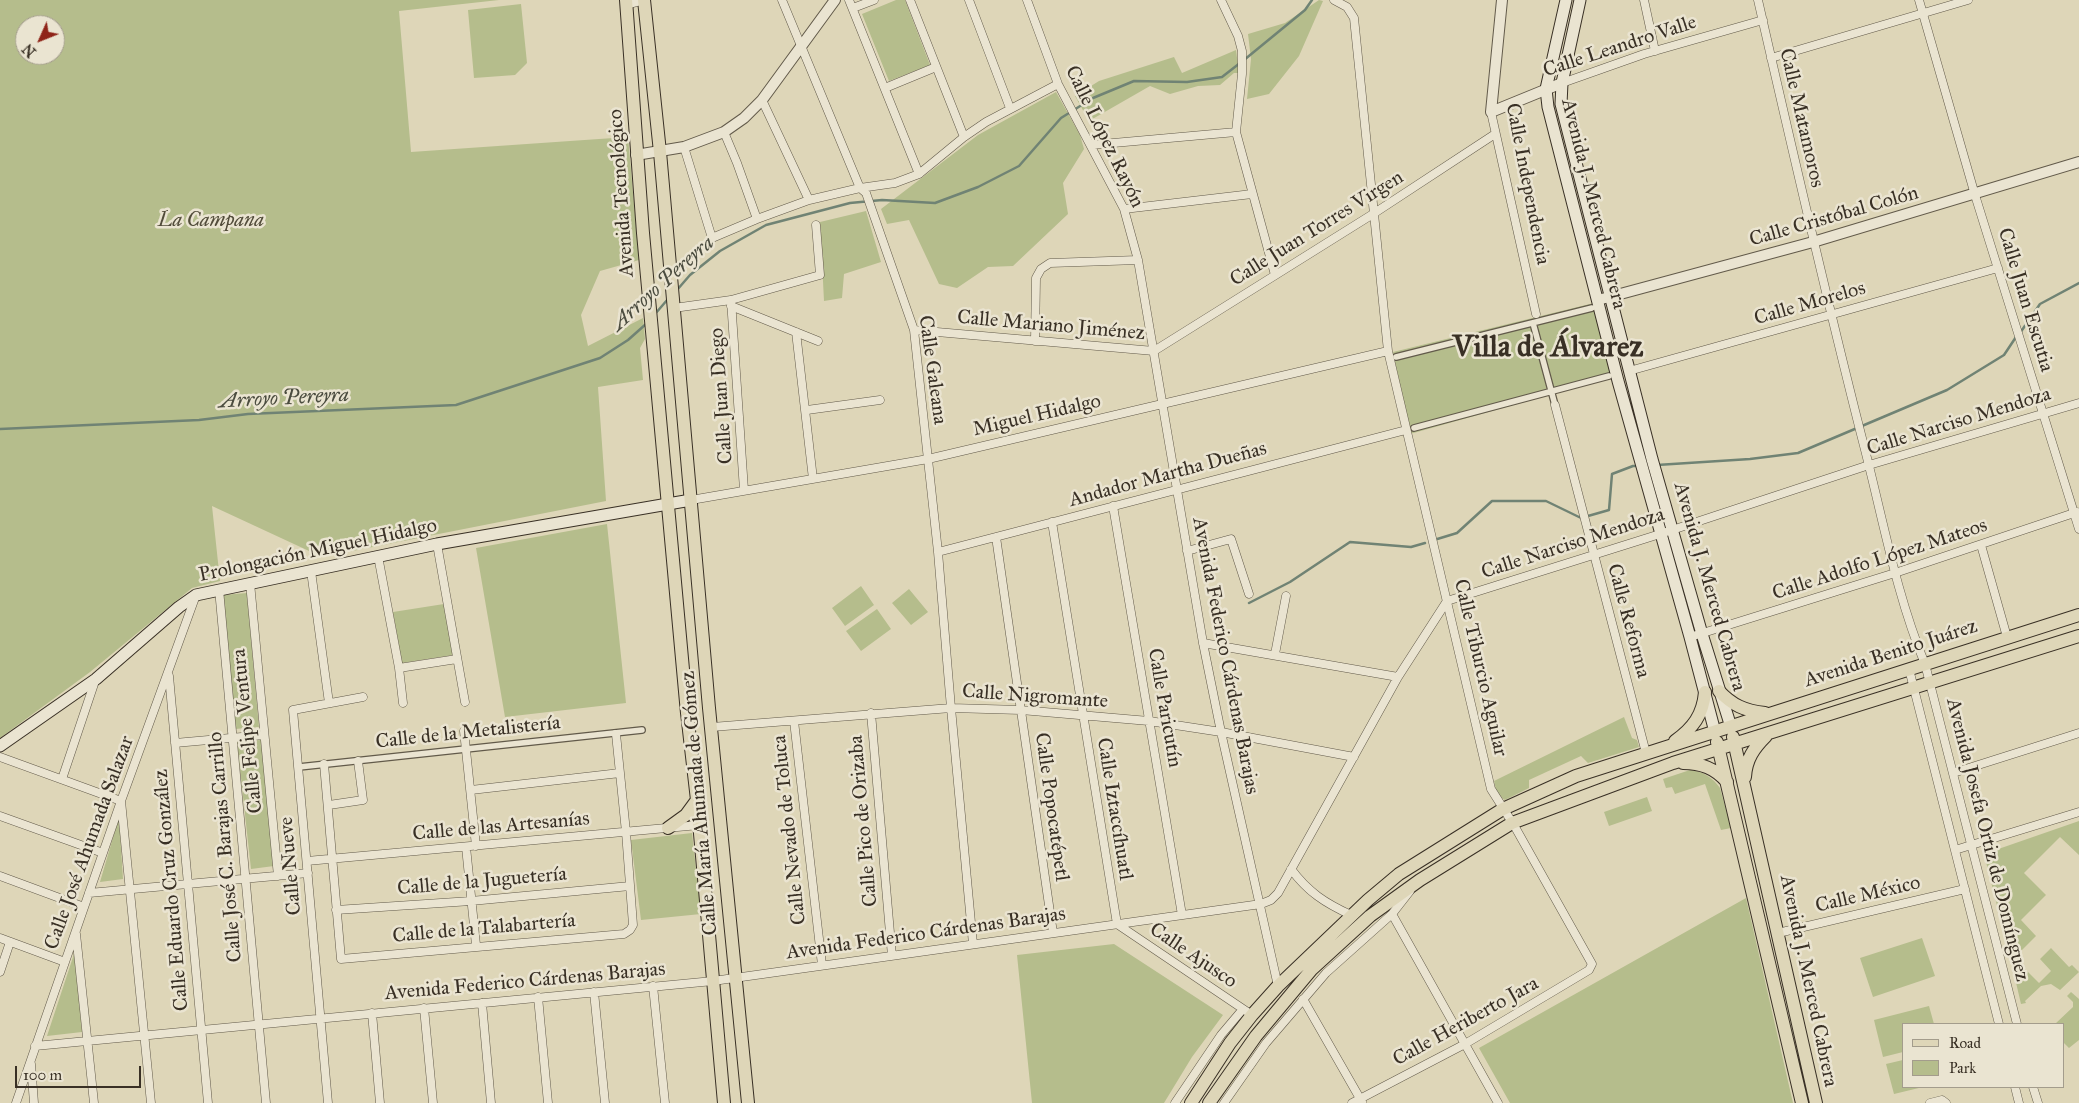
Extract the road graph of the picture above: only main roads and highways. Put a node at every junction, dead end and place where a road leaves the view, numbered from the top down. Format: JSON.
{"nodes":[{"id":1,"x":644,"y":0,"type":"edge"},
{"id":2,"x":1566,"y":0,"type":"edge"},
{"id":3,"x":1580,"y":0,"type":"edge"},
{"id":4,"x":626,"y":3,"type":"edge"},
{"id":5,"x":1654,"y":464,"type":"junction"},
{"id":6,"x":1641,"y":467,"type":"junction"},
{"id":7,"x":691,"y":500,"type":"junction"},
{"id":8,"x":668,"y":503,"type":"junction"},
{"id":9,"x":2079,"y":615,"type":"edge"},
{"id":10,"x":2079,"y":636,"type":"edge"},
{"id":11,"x":1719,"y":690,"type":"junction"},
{"id":12,"x":1705,"y":692,"type":"junction"},
{"id":13,"x":709,"y":708,"type":"junction"},
{"id":14,"x":688,"y":713,"type":"junction"},
{"id":15,"x":1767,"y":714,"type":"junction"},
{"id":16,"x":1731,"y":727,"type":"junction"},
{"id":17,"x":1715,"y":732,"type":"junction"},
{"id":18,"x":1769,"y":734,"type":"junction"},
{"id":19,"x":1735,"y":744,"type":"junction"},
{"id":20,"x":0,"y":746,"type":"edge"},
{"id":21,"x":1667,"y":747,"type":"junction"},
{"id":22,"x":1718,"y":749,"type":"junction"},
{"id":23,"x":1673,"y":763,"type":"junction"},
{"id":24,"x":1744,"y":782,"type":"junction"},
{"id":25,"x":1728,"y":783,"type":"junction"},
{"id":26,"x":697,"y":800,"type":"junction"},
{"id":27,"x":668,"y":828,"type":"road end"},
{"id":28,"x":1791,"y":996,"type":"junction"},
{"id":29,"x":1778,"y":998,"type":"junction"},
{"id":30,"x":724,"y":1103,"type":"edge"},
{"id":31,"x":748,"y":1103,"type":"edge"},
{"id":32,"x":1191,"y":1103,"type":"edge"},
{"id":33,"x":1209,"y":1103,"type":"edge"},
{"id":34,"x":1802,"y":1103,"type":"edge"},
{"id":35,"x":1816,"y":1103,"type":"edge"}],
"edges":[{"from":1,"to":7,"type":"main road","name":"Avenida Tecnológico"},
{"from":2,"to":6,"type":"main road","name":"Avenida J. Merced Cabrera"},
{"from":3,"to":5,"type":"main road","name":"Avenida J. Merced Cabrera"},
{"from":4,"to":8,"type":"main road","name":"Avenida Tecnológico"},
{"from":5,"to":6,"type":"main road"},
{"from":5,"to":11,"type":"main road","name":"Avenida J. Merced Cabrera"},
{"from":6,"to":12,"type":"main road","name":"Avenida J. Merced Cabrera"},
{"from":7,"to":8,"type":"main road","name":"Prolongación Miguel Hidalgo"},
{"from":7,"to":13,"type":"main road","name":"Calle María Ahumada de Gómez"},
{"from":8,"to":14,"type":"main road","name":"Calle María Ahumada de Gómez"},
{"from":8,"to":20,"type":"main road","name":"Prolongación Miguel Hidalgo"},
{"from":9,"to":15,"type":"main road","name":"Avenida Benito Juárez"},
{"from":10,"to":18,"type":"main road","name":"Avenida Benito Juárez"},
{"from":11,"to":15,"type":"main road"},
{"from":11,"to":16,"type":"main road","name":"Avenida J. Merced Cabrera"},
{"from":12,"to":17,"type":"main road","name":"Avenida J. Merced Cabrera"},
{"from":12,"to":21,"type":"main road"},
{"from":13,"to":14,"type":"main road"},
{"from":13,"to":31,"type":"main road","name":"Calle María Ahumada de Gómez"},
{"from":14,"to":26,"type":"main road","name":"Calle María Ahumada de Gómez"},
{"from":15,"to":16,"type":"main road","name":"Avenida Benito Juárez"},
{"from":16,"to":17,"type":"main road","name":"Avenida Benito Juárez"},
{"from":16,"to":19,"type":"main road","name":"Avenida J. Merced Cabrera"},
{"from":17,"to":21,"type":"main road","name":"Avenida Benito Juárez"},
{"from":17,"to":22,"type":"main road"},
{"from":18,"to":19,"type":"main road","name":"Avenida Benito Juárez"},
{"from":18,"to":24,"type":"main road"},
{"from":19,"to":22,"type":"main road","name":"Avenida Benito Juárez"},
{"from":19,"to":24,"type":"main road","name":"Avenida J. Merced Cabrera"},
{"from":21,"to":32,"type":"main road","name":"Avenida Benito Juárez"},
{"from":22,"to":23,"type":"main road","name":"Avenida Benito Juárez"},
{"from":22,"to":25,"type":"main road"},
{"from":23,"to":25,"type":"main road"},
{"from":23,"to":33,"type":"main road","name":"Avenida Benito Juárez"},
{"from":24,"to":28,"type":"main road","name":"Avenida J. Merced Cabrera"},
{"from":25,"to":29,"type":"main road"},
{"from":26,"to":27,"type":"main road"},
{"from":26,"to":30,"type":"main road","name":"Calle María Ahumada de Gómez"},
{"from":28,"to":29,"type":"main road"},
{"from":28,"to":35,"type":"main road","name":"Avenida J. Merced Cabrera"},
{"from":29,"to":34,"type":"main road"}]}
